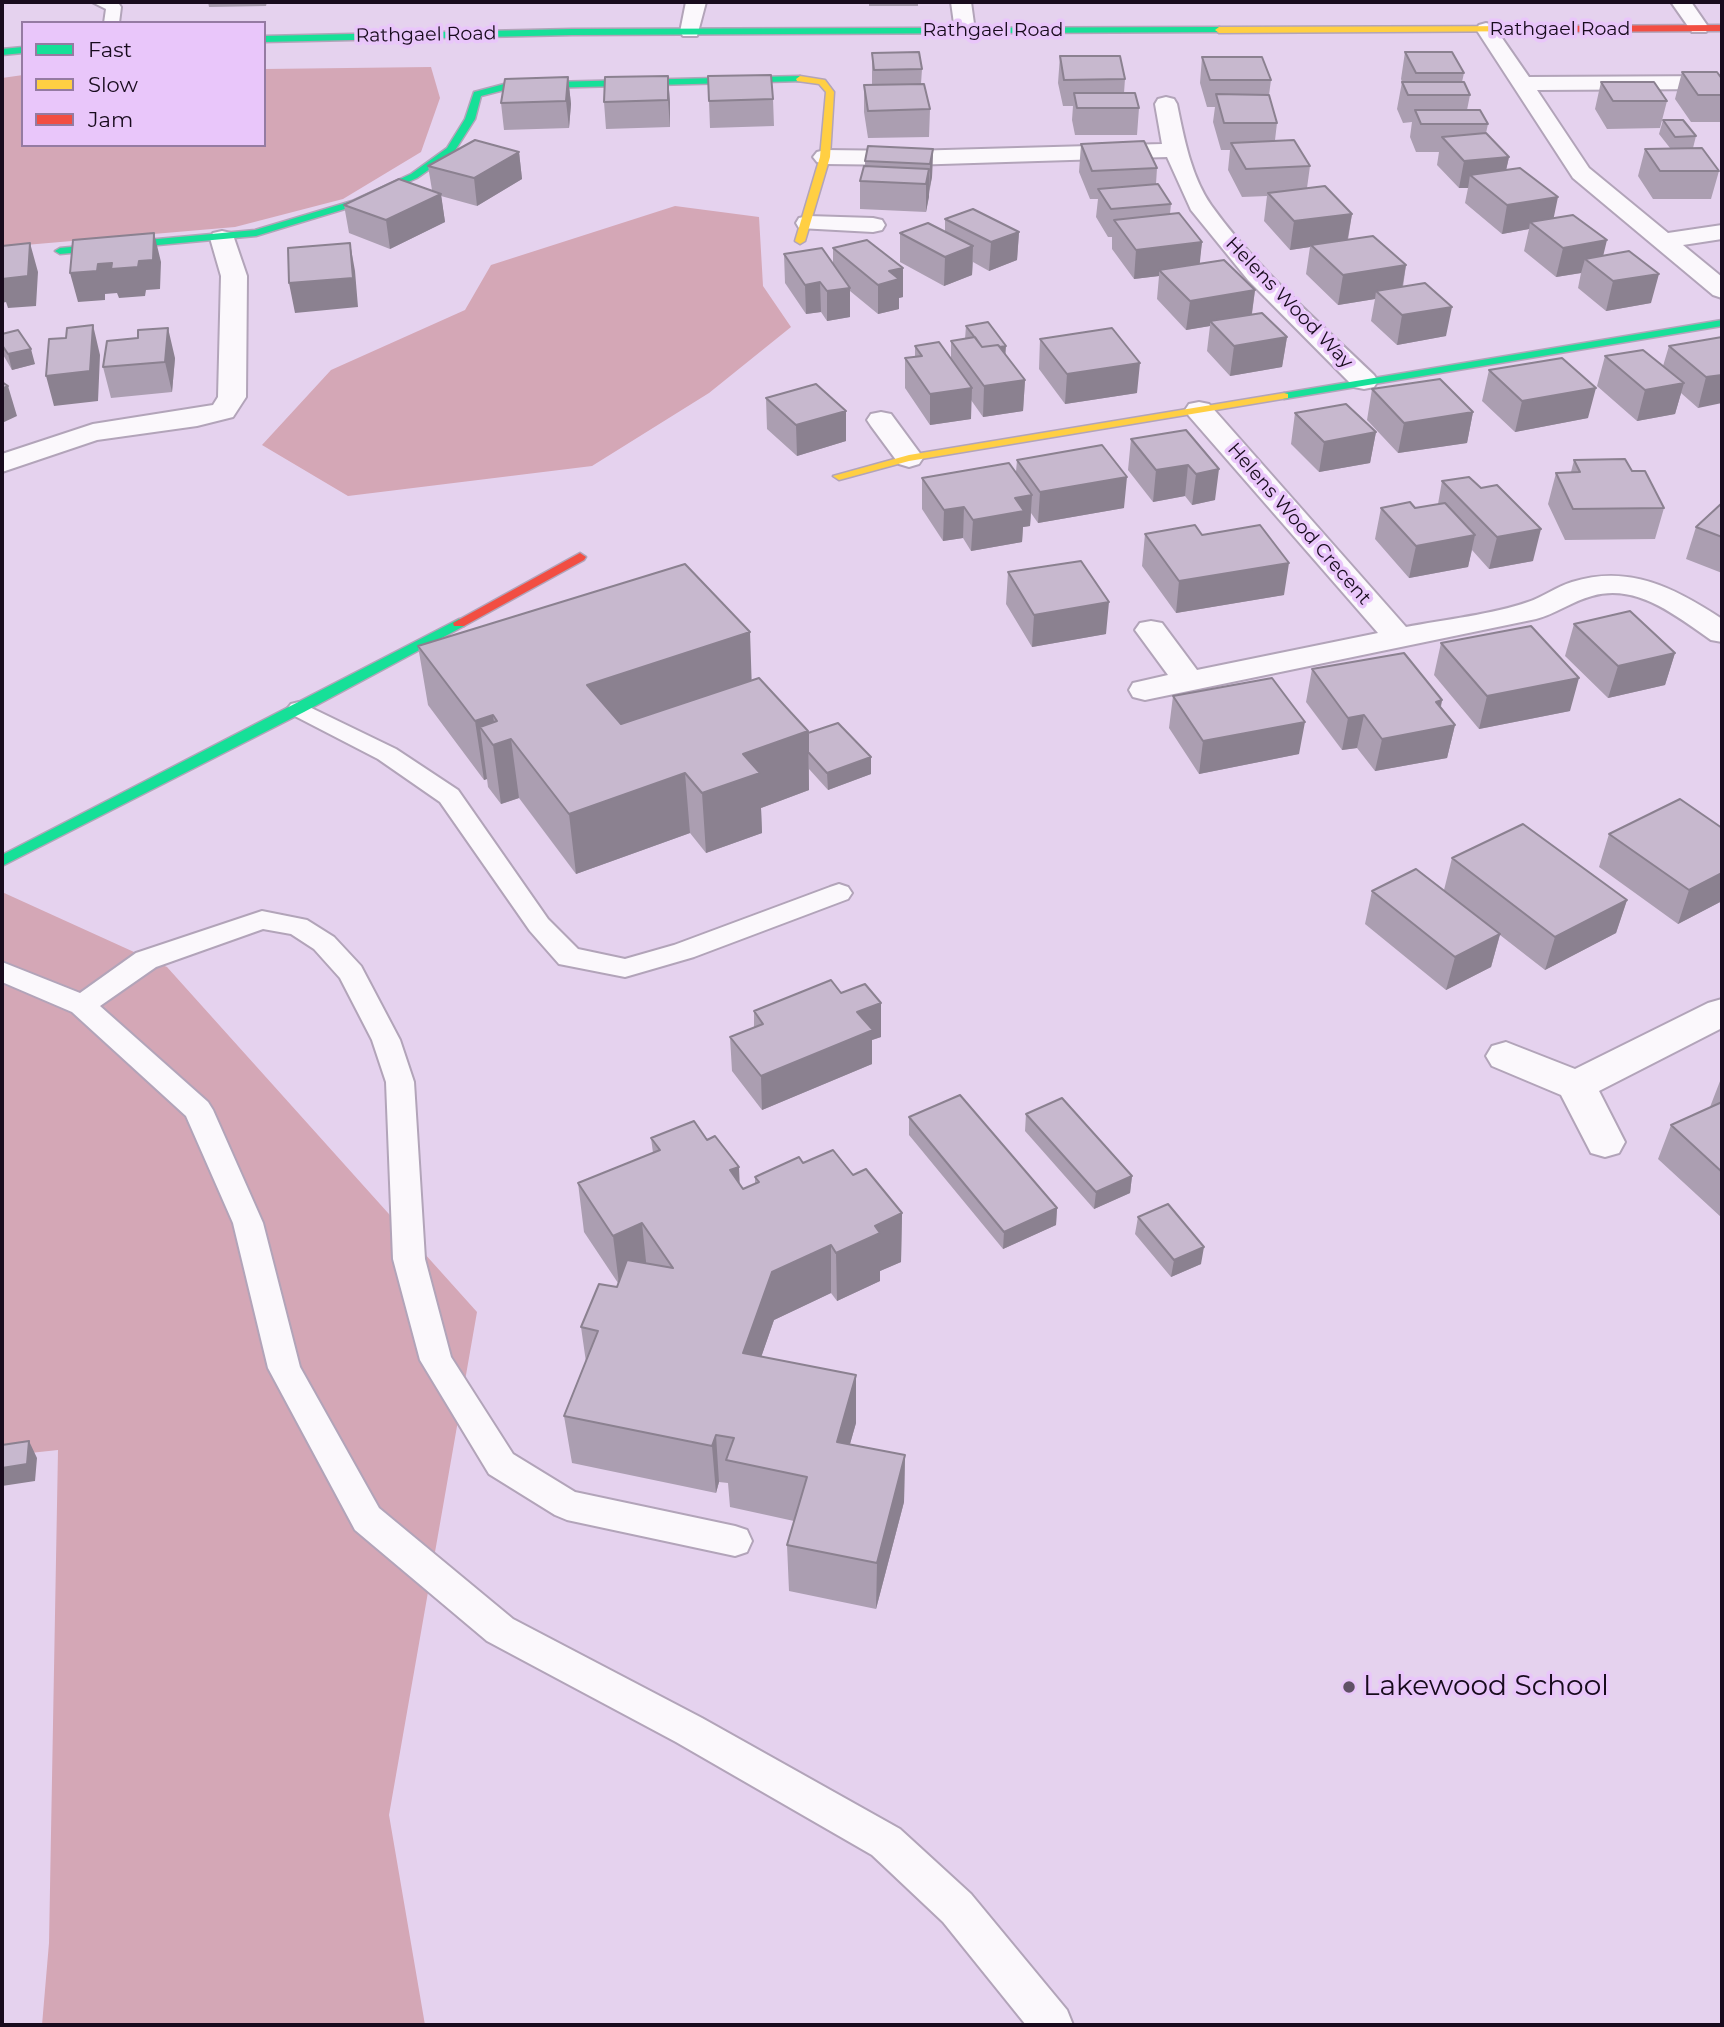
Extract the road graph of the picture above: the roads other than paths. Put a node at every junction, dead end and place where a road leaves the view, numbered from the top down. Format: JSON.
{"nodes":[{"id":1,"x":99,"y":2,"type":"edge"},
{"id":2,"x":696,"y":2,"type":"edge"},
{"id":3,"x":961,"y":2,"type":"edge"},
{"id":4,"x":1681,"y":2,"type":"edge"},
{"id":5,"x":111,"y":21,"type":"edge"},
{"id":6,"x":1699,"y":28,"type":"junction"},
{"id":7,"x":1722,"y":28,"type":"edge"},
{"id":8,"x":1486,"y":29,"type":"junction"},
{"id":9,"x":965,"y":31,"type":"junction"},
{"id":10,"x":690,"y":32,"type":"junction"},
{"id":11,"x":266,"y":38,"type":"edge"},
{"id":12,"x":2,"y":46,"type":"edge"},
{"id":13,"x":21,"y":48,"type":"edge"},
{"id":14,"x":21,"y":48,"type":"edge"},
{"id":15,"x":2,"y":52,"type":"edge"},
{"id":16,"x":1722,"y":82,"type":"edge"},
{"id":17,"x":1523,"y":85,"type":"junction"},
{"id":18,"x":1166,"y":104,"type":"dead end"},
{"id":19,"x":1175,"y":150,"type":"junction"},
{"id":20,"x":824,"y":157,"type":"junction"},
{"id":21,"x":873,"y":225,"type":"dead end"},
{"id":22,"x":804,"y":232,"type":"joint"},
{"id":23,"x":1722,"y":232,"type":"edge"},
{"id":24,"x":222,"y":238,"type":"junction"},
{"id":25,"x":1661,"y":241,"type":"junction"},
{"id":26,"x":60,"y":251,"type":"dead end"},
{"id":27,"x":1722,"y":290,"type":"edge"},
{"id":28,"x":1722,"y":323,"type":"edge"},
{"id":29,"x":1364,"y":381,"type":"junction"},
{"id":30,"x":1199,"y":410,"type":"junction"},
{"id":31,"x":881,"y":420,"type":"dead end"},
{"id":32,"x":909,"y":458,"type":"junction"},
{"id":33,"x":2,"y":463,"type":"edge"},
{"id":34,"x":839,"y":476,"type":"dead end"},
{"id":35,"x":580,"y":557,"type":"dead end"},
{"id":36,"x":1151,"y":630,"type":"dead end"},
{"id":37,"x":1722,"y":633,"type":"edge"},
{"id":38,"x":1399,"y":638,"type":"junction"},
{"id":39,"x":1189,"y":681,"type":"junction"},
{"id":40,"x":1146,"y":690,"type":"dead end"},
{"id":41,"x":299,"y":709,"type":"junction"},
{"id":42,"x":2,"y":861,"type":"edge"},
{"id":43,"x":839,"y":893,"type":"dead end"},
{"id":44,"x":2,"y":971,"type":"edge"},
{"id":45,"x":82,"y":1005,"type":"junction"},
{"id":46,"x":1722,"y":1012,"type":"edge"},
{"id":47,"x":1506,"y":1056,"type":"dead end"},
{"id":48,"x":1576,"y":1085,"type":"junction"},
{"id":49,"x":1605,"y":1142,"type":"dead end"},
{"id":50,"x":735,"y":1541,"type":"dead end"},
{"id":51,"x":1052,"y":2025,"type":"edge"}],
"edges":[{"from":1,"to":5,"type":"lane"},
{"from":2,"to":10,"type":"street"},
{"from":3,"to":9,"type":"street"},
{"from":4,"to":6,"type":"street"},
{"from":6,"to":7,"type":"street","name":"Rathgael Road"},
{"from":6,"to":8,"type":"street","name":"Rathgael Road"},
{"from":8,"to":9,"type":"street","name":"Rathgael Road"},
{"from":8,"to":17,"type":"street"},
{"from":9,"to":10,"type":"street","name":"Rathgael Road"},
{"from":10,"to":11,"type":"street","name":"Rathgael Road"},
{"from":12,"to":13,"type":"street"},
{"from":14,"to":15,"type":"street"},
{"from":16,"to":17,"type":"street"},
{"from":17,"to":25,"type":"street"},
{"from":18,"to":19,"type":"street","name":"Helens Wood Way"},
{"from":19,"to":20,"type":"street"},
{"from":19,"to":29,"type":"street","name":"Helens Wood Way"},
{"from":20,"to":22,"type":"street"},
{"from":20,"to":24,"type":"street"},
{"from":21,"to":22,"type":"street"},
{"from":23,"to":25,"type":"street"},
{"from":24,"to":26,"type":"street"},
{"from":24,"to":33,"type":"street"},
{"from":25,"to":27,"type":"street"},
{"from":28,"to":29,"type":"street"},
{"from":29,"to":30,"type":"street"},
{"from":30,"to":32,"type":"street"},
{"from":30,"to":38,"type":"street","name":"Helens Wood Crecent"},
{"from":31,"to":32,"type":"street"},
{"from":32,"to":34,"type":"street"},
{"from":35,"to":41,"type":"street"},
{"from":36,"to":39,"type":"street"},
{"from":37,"to":38,"type":"street"},
{"from":38,"to":39,"type":"street"},
{"from":39,"to":40,"type":"street"},
{"from":41,"to":42,"type":"street"},
{"from":41,"to":43,"type":"lane"},
{"from":44,"to":45,"type":"lane"},
{"from":45,"to":50,"type":"lane"},
{"from":45,"to":51,"type":"lane"},
{"from":46,"to":48,"type":"street"},
{"from":47,"to":48,"type":"street"},
{"from":48,"to":49,"type":"street"}]}
